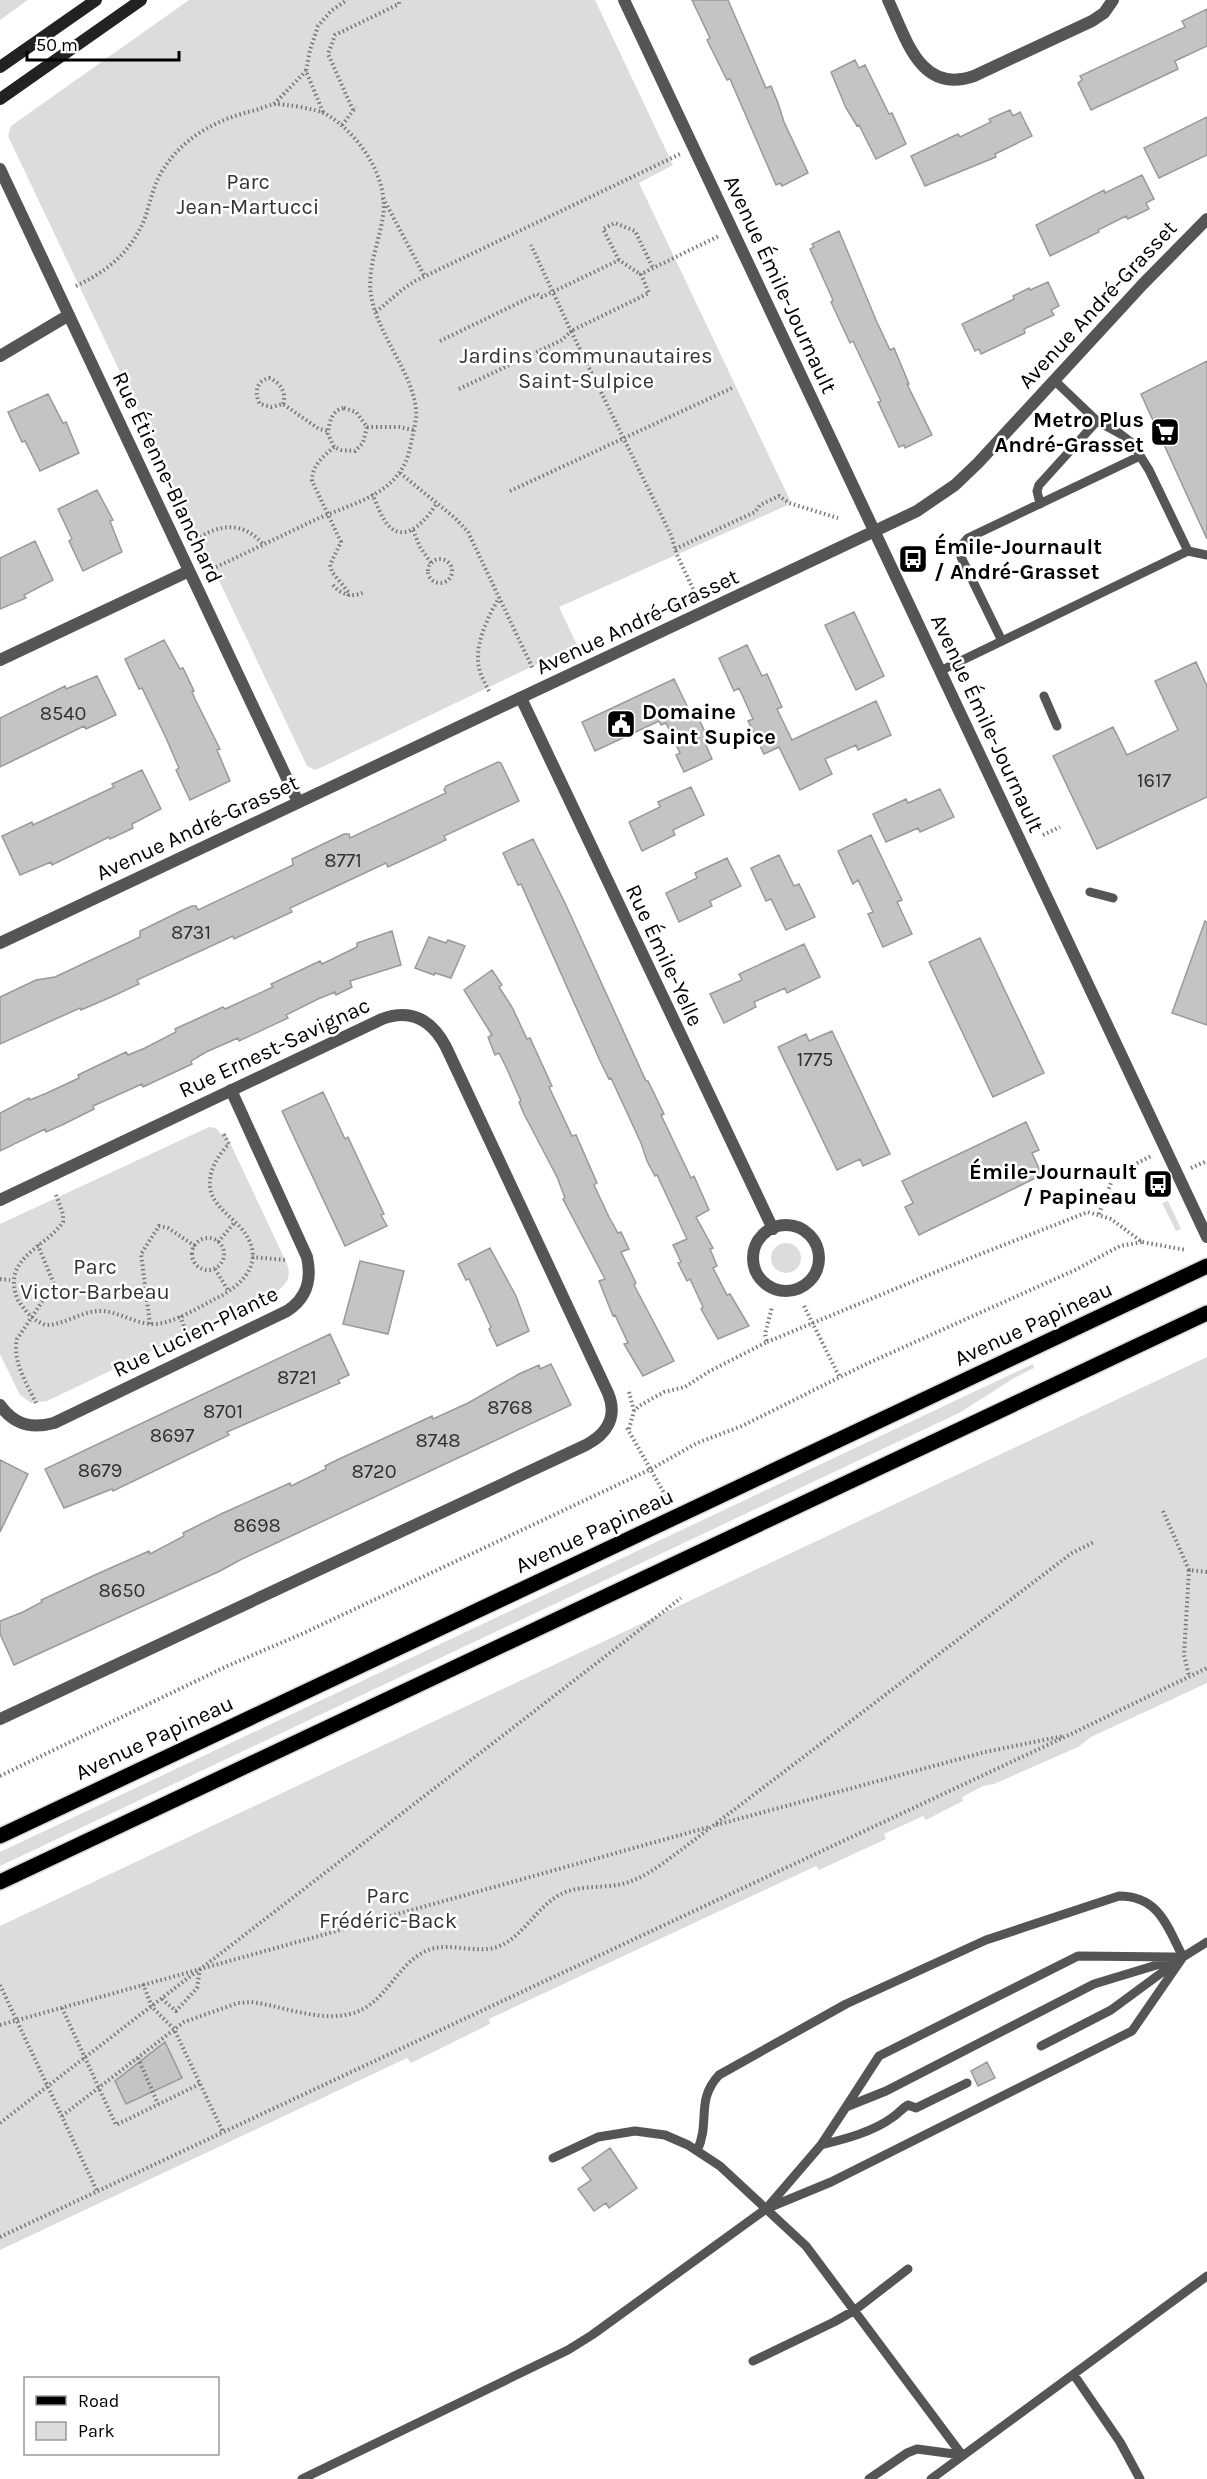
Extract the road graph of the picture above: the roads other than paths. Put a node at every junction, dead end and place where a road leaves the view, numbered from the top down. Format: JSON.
{"nodes":[{"id":1,"x":96,"y":0,"type":"edge"},
{"id":2,"x":141,"y":0,"type":"edge"},
{"id":3,"x":624,"y":0,"type":"edge"},
{"id":4,"x":888,"y":0,"type":"edge"},
{"id":5,"x":1113,"y":0,"type":"edge"},
{"id":6,"x":0,"y":67,"type":"edge"},
{"id":7,"x":0,"y":99,"type":"edge"},
{"id":8,"x":0,"y":169,"type":"edge"},
{"id":9,"x":1207,"y":219,"type":"edge"},
{"id":10,"x":69,"y":315,"type":"junction"},
{"id":11,"x":0,"y":356,"type":"edge"},
{"id":12,"x":1054,"y":380,"type":"junction"},
{"id":13,"x":1097,"y":421,"type":"junction"},
{"id":14,"x":1140,"y":456,"type":"junction"},
{"id":15,"x":1040,"y":504,"type":"junction"},
{"id":16,"x":875,"y":533,"type":"junction"},
{"id":17,"x":1188,"y":551,"type":"junction"},
{"id":18,"x":1207,"y":555,"type":"edge"},
{"id":19,"x":189,"y":571,"type":"junction"},
{"id":20,"x":1002,"y":641,"type":"junction"},
{"id":21,"x":0,"y":660,"type":"edge"},
{"id":22,"x":940,"y":671,"type":"junction"},
{"id":23,"x":1044,"y":696,"type":"dead end"},
{"id":24,"x":521,"y":698,"type":"junction"},
{"id":25,"x":1057,"y":726,"type":"dead end"},
{"id":26,"x":298,"y":802,"type":"junction"},
{"id":27,"x":1090,"y":892,"type":"dead end"},
{"id":28,"x":1113,"y":898,"type":"dead end"},
{"id":29,"x":0,"y":943,"type":"edge"},
{"id":30,"x":231,"y":1090,"type":"junction"},
{"id":31,"x":0,"y":1200,"type":"edge"},
{"id":32,"x":772,"y":1229,"type":"junction"},
{"id":33,"x":1207,"y":1237,"type":"edge"},
{"id":34,"x":1207,"y":1266,"type":"edge"},
{"id":35,"x":1207,"y":1313,"type":"edge"},
{"id":36,"x":0,"y":1405,"type":"edge"},
{"id":37,"x":0,"y":1719,"type":"edge"},
{"id":38,"x":0,"y":1836,"type":"edge"},
{"id":39,"x":0,"y":1882,"type":"edge"},
{"id":40,"x":1207,"y":1942,"type":"edge"},
{"id":41,"x":1183,"y":1957,"type":"junction"},
{"id":42,"x":1041,"y":2046,"type":"dead end"},
{"id":43,"x":967,"y":2083,"type":"dead end"},
{"id":44,"x":846,"y":2107,"type":"junction"},
{"id":45,"x":821,"y":2145,"type":"junction"},
{"id":46,"x":697,"y":2151,"type":"junction"},
{"id":47,"x":553,"y":2158,"type":"dead end"},
{"id":48,"x":766,"y":2209,"type":"junction"},
{"id":49,"x":908,"y":2269,"type":"dead end"},
{"id":50,"x":1207,"y":2276,"type":"edge"},
{"id":51,"x":855,"y":2310,"type":"junction"},
{"id":52,"x":753,"y":2361,"type":"dead end"},
{"id":53,"x":1074,"y":2375,"type":"junction"},
{"id":54,"x":962,"y":2455,"type":"junction"},
{"id":55,"x":302,"y":2479,"type":"edge"},
{"id":56,"x":869,"y":2479,"type":"edge"},
{"id":57,"x":931,"y":2479,"type":"edge"},
{"id":58,"x":1140,"y":2479,"type":"edge"}],
"edges":[{"from":1,"to":6,"type":"main road"},
{"from":2,"to":7,"type":"main road"},
{"from":3,"to":16,"type":"street","name":"Avenue Émile-Journault"},
{"from":4,"to":5,"type":"street"},
{"from":8,"to":10,"type":"street","name":"Rue Étienne-Blanchard"},
{"from":9,"to":12,"type":"street","name":"Avenue André-Grasset"},
{"from":10,"to":11,"type":"street"},
{"from":10,"to":19,"type":"street","name":"Rue Étienne-Blanchard"},
{"from":12,"to":13,"type":"lane"},
{"from":12,"to":16,"type":"street","name":"Avenue André-Grasset"},
{"from":13,"to":14,"type":"lane"},
{"from":13,"to":15,"type":"lane"},
{"from":14,"to":15,"type":"lane"},
{"from":14,"to":17,"type":"lane"},
{"from":15,"to":20,"type":"lane"},
{"from":16,"to":22,"type":"street","name":"Avenue Émile-Journault"},
{"from":16,"to":24,"type":"street","name":"Avenue André-Grasset"},
{"from":17,"to":18,"type":"lane"},
{"from":17,"to":20,"type":"lane"},
{"from":19,"to":21,"type":"street"},
{"from":19,"to":26,"type":"street","name":"Rue Étienne-Blanchard"},
{"from":20,"to":22,"type":"lane"},
{"from":22,"to":33,"type":"street","name":"Avenue Émile-Journault"},
{"from":23,"to":25,"type":"lane"},
{"from":24,"to":26,"type":"street","name":"Avenue André-Grasset"},
{"from":24,"to":32,"type":"street","name":"Rue Émile-Yelle"},
{"from":26,"to":29,"type":"street","name":"Avenue André-Grasset"},
{"from":27,"to":28,"type":"lane"},
{"from":30,"to":31,"type":"street","name":"Rue Ernest-Savignac"},
{"from":30,"to":36,"type":"street","name":"Rue Lucien-Plante"},
{"from":30,"to":37,"type":"street","name":"Rue Ernest-Savignac"},
{"from":32,"to":32,"type":"street"},
{"from":34,"to":38,"type":"main road","name":"Avenue Papineau"},
{"from":35,"to":39,"type":"main road"},
{"from":40,"to":41,"type":"lane"},
{"from":41,"to":42,"type":"lane"},
{"from":41,"to":44,"type":"lane"},
{"from":41,"to":44,"type":"lane"},
{"from":41,"to":46,"type":"lane"},
{"from":41,"to":48,"type":"lane"},
{"from":43,"to":45,"type":"lane"},
{"from":44,"to":45,"type":"lane"},
{"from":45,"to":48,"type":"lane"},
{"from":46,"to":47,"type":"lane"},
{"from":46,"to":48,"type":"lane"},
{"from":48,"to":51,"type":"lane"},
{"from":48,"to":55,"type":"lane"},
{"from":49,"to":51,"type":"lane"},
{"from":50,"to":53,"type":"lane"},
{"from":51,"to":52,"type":"lane"},
{"from":51,"to":54,"type":"lane"},
{"from":53,"to":54,"type":"lane"},
{"from":53,"to":58,"type":"lane"},
{"from":54,"to":56,"type":"lane"},
{"from":54,"to":57,"type":"lane"}]}
